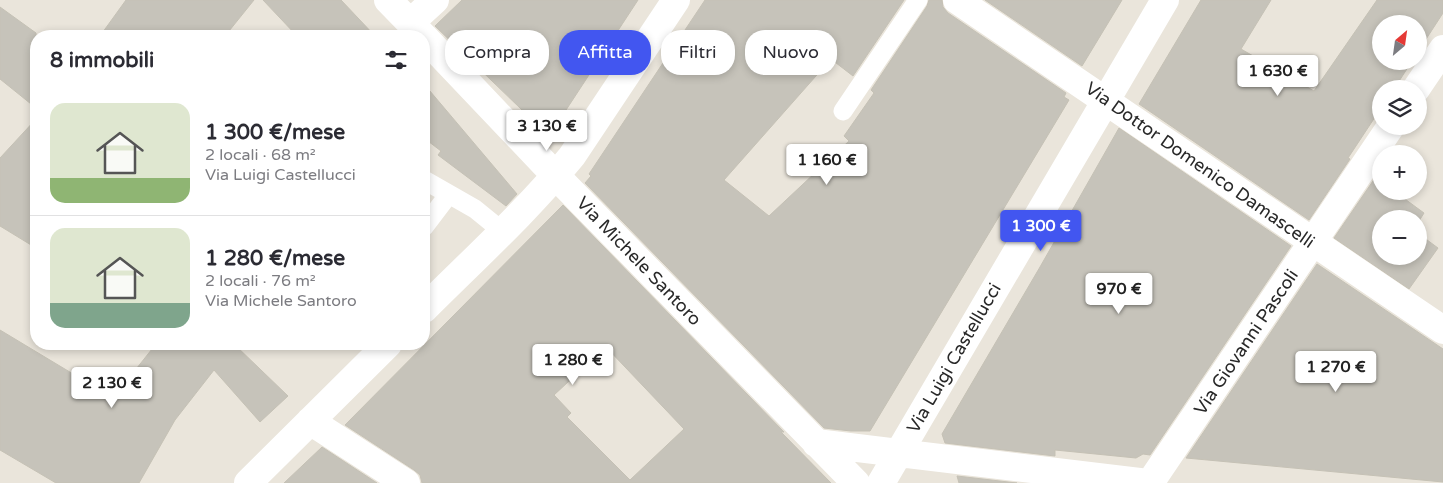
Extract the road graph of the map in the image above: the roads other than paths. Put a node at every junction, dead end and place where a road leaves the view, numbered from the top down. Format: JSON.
{"nodes":[{"id":1,"x":388,"y":0,"type":"edge"},
{"id":2,"x":435,"y":0,"type":"edge"},
{"id":3,"x":676,"y":0,"type":"edge"},
{"id":4,"x":918,"y":0,"type":"edge"},
{"id":5,"x":957,"y":0,"type":"edge"},
{"id":6,"x":1165,"y":0,"type":"edge"},
{"id":7,"x":417,"y":30,"type":"edge"},
{"id":8,"x":420,"y":30,"type":"edge"},
{"id":9,"x":430,"y":44,"type":"edge"},
{"id":10,"x":1443,"y":49,"type":"edge"},
{"id":11,"x":1422,"y":80,"type":"edge"},
{"id":12,"x":1105,"y":100,"type":"junction"},
{"id":13,"x":843,"y":111,"type":"dead end"},
{"id":14,"x":1385,"y":135,"type":"edge"},
{"id":15,"x":556,"y":176,"type":"junction"},
{"id":16,"x":430,"y":183,"type":"edge"},
{"id":17,"x":449,"y":194,"type":"junction"},
{"id":18,"x":430,"y":219,"type":"edge"},
{"id":19,"x":502,"y":231,"type":"junction"},
{"id":20,"x":1312,"y":243,"type":"junction"},
{"id":21,"x":430,"y":303,"type":"edge"},
{"id":22,"x":1443,"y":330,"type":"edge"},
{"id":23,"x":382,"y":350,"type":"edge"},
{"id":24,"x":310,"y":421,"type":"junction"},
{"id":25,"x":816,"y":443,"type":"junction"},
{"id":26,"x":899,"y":452,"type":"junction"},
{"id":27,"x":248,"y":483,"type":"edge"},
{"id":28,"x":406,"y":483,"type":"edge"},
{"id":29,"x":856,"y":483,"type":"edge"},
{"id":30,"x":881,"y":483,"type":"edge"},
{"id":31,"x":1149,"y":483,"type":"edge"}],
"edges":[{"from":1,"to":7,"type":"street","name":"Via Michele Santoro"},
{"from":2,"to":8,"type":"street"},
{"from":3,"to":15,"type":"street"},
{"from":4,"to":13,"type":"lane"},
{"from":5,"to":12,"type":"street","name":"Via Dottor Domenico Damascelli"},
{"from":6,"to":12,"type":"street","name":"Via Luigi Castellucci"},
{"from":9,"to":15,"type":"street","name":"Via Michele Santoro"},
{"from":10,"to":11,"type":"street"},
{"from":12,"to":20,"type":"street","name":"Via Dottor Domenico Damascelli"},
{"from":12,"to":26,"type":"street","name":"Via Luigi Castellucci"},
{"from":14,"to":20,"type":"street","name":"Via Giovanni Pascoli"},
{"from":15,"to":19,"type":"street"},
{"from":15,"to":25,"type":"street","name":"Via Michele Santoro"},
{"from":16,"to":17,"type":"lane"},
{"from":17,"to":18,"type":"lane"},
{"from":17,"to":19,"type":"lane"},
{"from":19,"to":21,"type":"street"},
{"from":20,"to":22,"type":"street","name":"Via Dottor Domenico Damascelli"},
{"from":20,"to":31,"type":"street","name":"Via Giovanni Pascoli"},
{"from":23,"to":24,"type":"street"},
{"from":24,"to":27,"type":"street"},
{"from":24,"to":28,"type":"street"},
{"from":25,"to":26,"type":"street"},
{"from":25,"to":29,"type":"street","name":"Via Michele Santoro"},
{"from":26,"to":30,"type":"street","name":"Via Luigi Castellucci"},
{"from":26,"to":31,"type":"street"}]}
